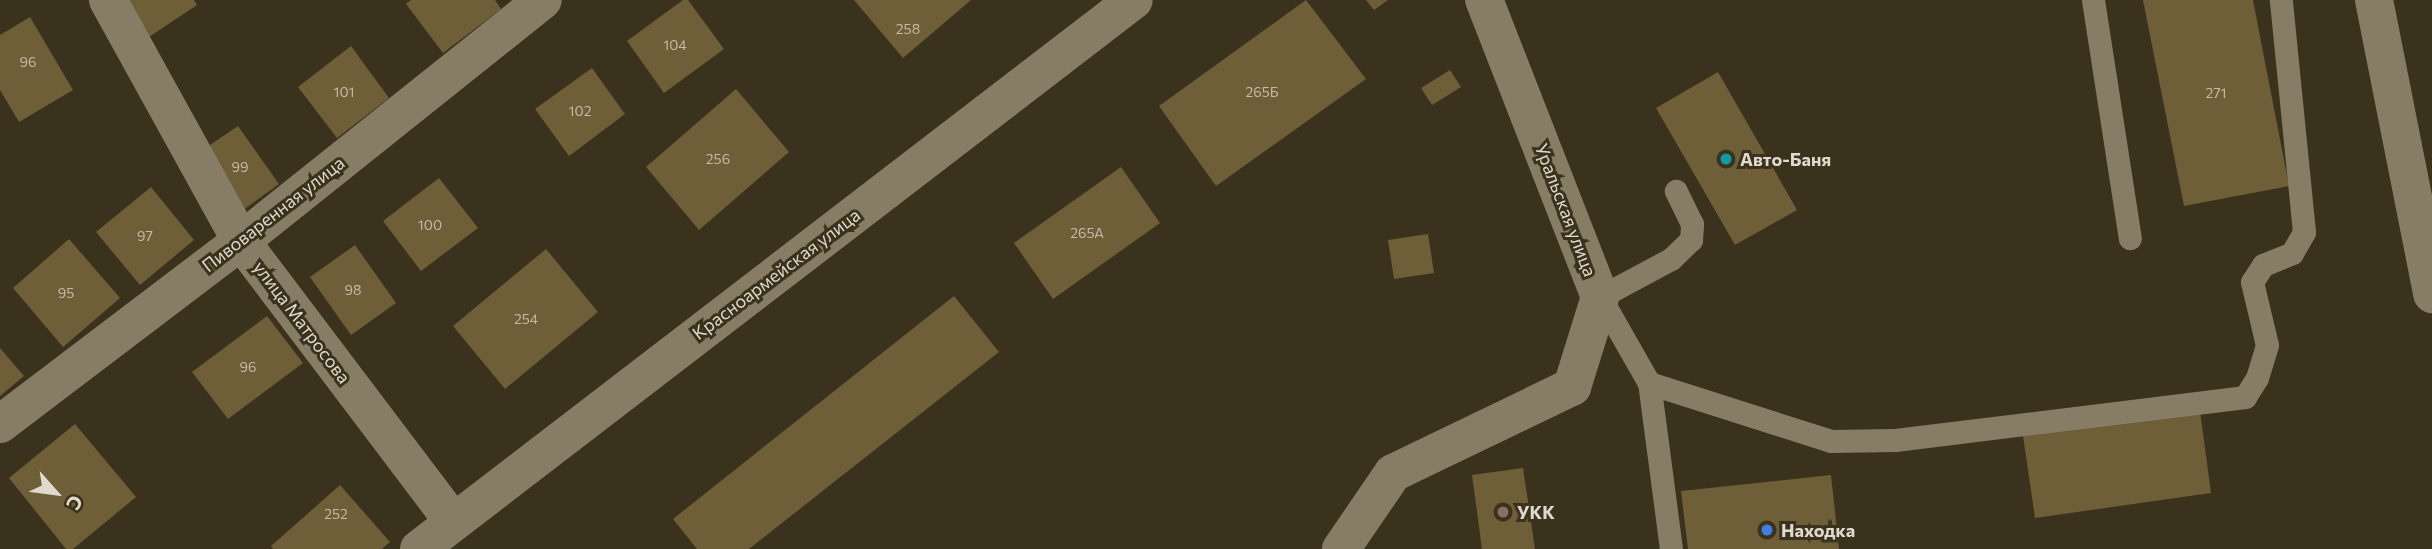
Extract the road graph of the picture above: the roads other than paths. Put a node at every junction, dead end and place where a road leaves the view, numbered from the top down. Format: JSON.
{"nodes":[{"id":1,"x":108,"y":0,"type":"edge"},
{"id":2,"x":544,"y":0,"type":"edge"},
{"id":3,"x":1134,"y":0,"type":"edge"},
{"id":4,"x":1484,"y":0,"type":"edge"},
{"id":5,"x":2093,"y":0,"type":"edge"},
{"id":6,"x":2281,"y":0,"type":"edge"},
{"id":7,"x":2374,"y":0,"type":"edge"},
{"id":8,"x":1676,"y":191,"type":"dead end"},
{"id":9,"x":2421,"y":192,"type":"edge"},
{"id":10,"x":2130,"y":238,"type":"dead end"},
{"id":11,"x":241,"y":241,"type":"junction"},
{"id":12,"x":2432,"y":294,"type":"edge"},
{"id":13,"x":1600,"y":297,"type":"junction"},
{"id":14,"x":1649,"y":383,"type":"junction"},
{"id":15,"x":0,"y":424,"type":"edge"},
{"id":16,"x":453,"y":521,"type":"junction"},
{"id":17,"x":419,"y":549,"type":"edge"},
{"id":18,"x":1341,"y":549,"type":"edge"},
{"id":19,"x":1671,"y":549,"type":"edge"}],
"edges":[{"from":1,"to":11,"type":"street","name":"улица Матросова"},
{"from":2,"to":11,"type":"street","name":"Пивоваренная улица"},
{"from":3,"to":16,"type":"street","name":"Красноармейская улица"},
{"from":4,"to":13,"type":"street","name":"Уральская улица"},
{"from":5,"to":10,"type":"lane"},
{"from":6,"to":14,"type":"lane"},
{"from":7,"to":9,"type":"street"},
{"from":8,"to":13,"type":"lane"},
{"from":9,"to":12,"type":"street"},
{"from":11,"to":15,"type":"street","name":"Пивоваренная улица"},
{"from":11,"to":16,"type":"street","name":"улица Матросова"},
{"from":13,"to":14,"type":"lane"},
{"from":13,"to":18,"type":"street","name":"Уральская улица"},
{"from":14,"to":19,"type":"lane"},
{"from":16,"to":17,"type":"street","name":"Красноармейская улица"}]}
